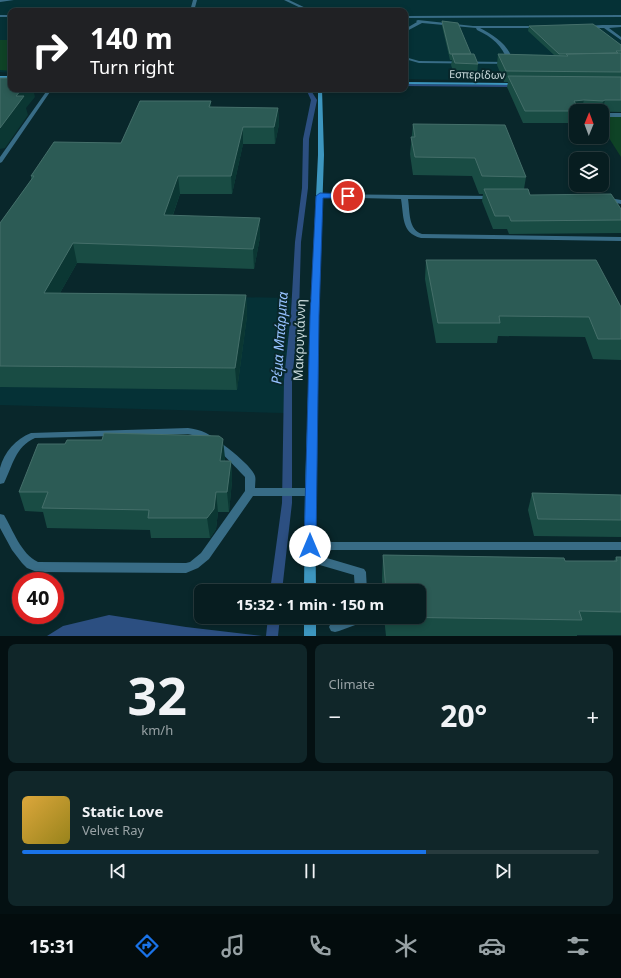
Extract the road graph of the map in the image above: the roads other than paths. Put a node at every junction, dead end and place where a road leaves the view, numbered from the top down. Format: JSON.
{"nodes":[{"id":1,"x":12,"y":0,"type":"edge"},
{"id":2,"x":286,"y":0,"type":"edge"},
{"id":3,"x":0,"y":1,"type":"edge"},
{"id":4,"x":303,"y":8,"type":"edge"},
{"id":5,"x":621,"y":16,"type":"edge"},
{"id":6,"x":408,"y":17,"type":"edge"},
{"id":7,"x":415,"y":17,"type":"junction"},
{"id":8,"x":420,"y":22,"type":"junction"},
{"id":9,"x":604,"y":26,"type":"junction"},
{"id":10,"x":621,"y":26,"type":"edge"},
{"id":11,"x":473,"y":27,"type":"junction"},
{"id":12,"x":545,"y":27,"type":"edge"},
{"id":13,"x":583,"y":27,"type":"edge"},
{"id":14,"x":408,"y":29,"type":"edge"},
{"id":15,"x":621,"y":39,"type":"edge"},
{"id":16,"x":408,"y":59,"type":"edge"},
{"id":17,"x":511,"y":63,"type":"junction"},
{"id":18,"x":519,"y":63,"type":"edge"},
{"id":19,"x":408,"y":83,"type":"edge"},
{"id":20,"x":521,"y":84,"type":"edge"},
{"id":21,"x":48,"y":92,"type":"edge"},
{"id":22,"x":320,"y":92,"type":"edge"},
{"id":23,"x":609,"y":115,"type":"edge"},
{"id":24,"x":621,"y":115,"type":"edge"},
{"id":25,"x":0,"y":162,"type":"edge"},
{"id":26,"x":320,"y":196,"type":"junction"},
{"id":27,"x":404,"y":197,"type":"junction"},
{"id":28,"x":497,"y":198,"type":"edge"},
{"id":29,"x":598,"y":198,"type":"edge"},
{"id":30,"x":621,"y":202,"type":"edge"},
{"id":31,"x":621,"y":239,"type":"edge"},
{"id":32,"x":0,"y":480,"type":"edge"},
{"id":33,"x":250,"y":492,"type":"junction"},
{"id":34,"x":310,"y":492,"type":"junction"},
{"id":35,"x":0,"y":518,"type":"edge"},
{"id":36,"x":310,"y":546,"type":"junction"},
{"id":37,"x":621,"y":546,"type":"edge"},
{"id":38,"x":310,"y":558,"type":"junction"},
{"id":39,"x":310,"y":584,"type":"edge"},
{"id":40,"x":361,"y":584,"type":"edge"},
{"id":41,"x":310,"y":624,"type":"edge"},
{"id":42,"x":343,"y":624,"type":"edge"},
{"id":43,"x":335,"y":627,"type":"dead end"},
{"id":44,"x":310,"y":636,"type":"edge"}],
"edges":[{"from":1,"to":3,"type":"street"},
{"from":2,"to":4,"type":"street"},
{"from":5,"to":7,"type":"street"},
{"from":6,"to":7,"type":"street"},
{"from":7,"to":8,"type":"street"},
{"from":8,"to":11,"type":"street"},
{"from":8,"to":14,"type":"street"},
{"from":9,"to":10,"type":"street"},
{"from":9,"to":13,"type":"street"},
{"from":9,"to":15,"type":"street"},
{"from":11,"to":12,"type":"street"},
{"from":11,"to":17,"type":"street"},
{"from":16,"to":17,"type":"street"},
{"from":17,"to":18,"type":"street"},
{"from":19,"to":20,"type":"street","name":"Εσπερίδων"},
{"from":21,"to":25,"type":"street"},
{"from":22,"to":26,"type":"street","name":"Μακρυγιάννη"},
{"from":23,"to":24,"type":"street"},
{"from":26,"to":27,"type":"street"},
{"from":26,"to":34,"type":"street","name":"Μακρυγιάννη"},
{"from":27,"to":28,"type":"street"},
{"from":27,"to":31,"type":"street"},
{"from":29,"to":30,"type":"street"},
{"from":32,"to":33,"type":"street"},
{"from":33,"to":34,"type":"street"},
{"from":33,"to":35,"type":"street"},
{"from":34,"to":36,"type":"street","name":"Μακρυγιάννη"},
{"from":36,"to":37,"type":"street"},
{"from":36,"to":38,"type":"street","name":"Μακρυγιάννη"},
{"from":38,"to":39,"type":"street","name":"Μακρυγιάννη"},
{"from":38,"to":40,"type":"street"},
{"from":41,"to":44,"type":"street"},
{"from":42,"to":43,"type":"street"}]}
